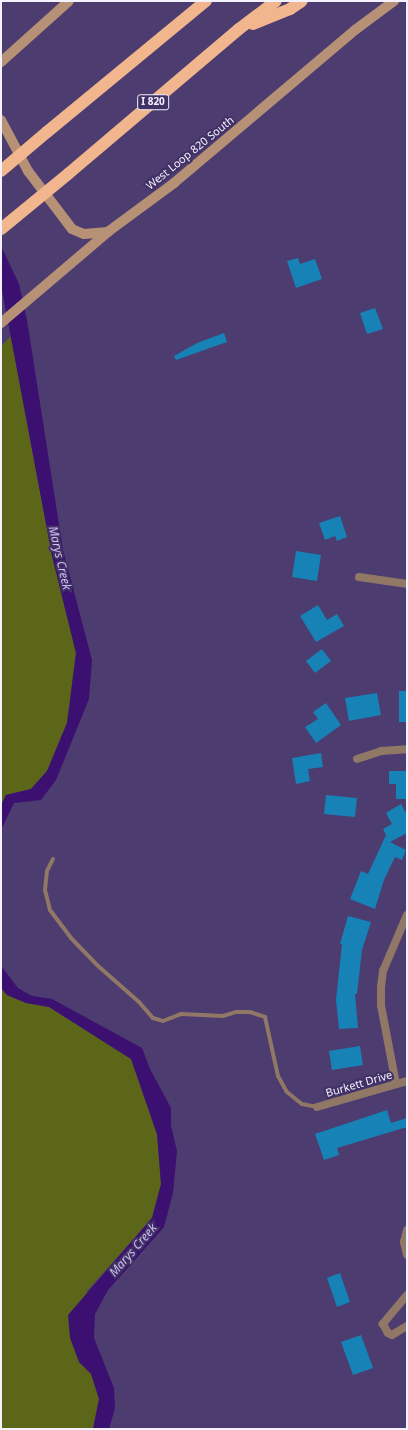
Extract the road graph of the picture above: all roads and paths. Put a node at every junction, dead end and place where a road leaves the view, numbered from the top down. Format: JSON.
{"nodes":[{"id":1,"x":69,"y":1,"type":"edge"},
{"id":2,"x":206,"y":1,"type":"edge"},
{"id":3,"x":276,"y":1,"type":"edge"},
{"id":4,"x":302,"y":1,"type":"edge"},
{"id":5,"x":394,"y":1,"type":"edge"},
{"id":6,"x":239,"y":29,"type":"junction"},
{"id":7,"x":11,"y":53,"type":"junction"},
{"id":8,"x":1,"y":62,"type":"edge"},
{"id":9,"x":1,"y":69,"type":"edge"},
{"id":10,"x":1,"y":120,"type":"edge"},
{"id":11,"x":1,"y":171,"type":"edge"},
{"id":12,"x":1,"y":229,"type":"edge"},
{"id":13,"x":109,"y":231,"type":"junction"},
{"id":14,"x":1,"y":323,"type":"edge"},
{"id":15,"x":359,"y":577,"type":"dead end"},
{"id":16,"x":407,"y":584,"type":"edge"},
{"id":17,"x":407,"y":749,"type":"edge"},
{"id":18,"x":357,"y":759,"type":"dead end"},
{"id":19,"x":53,"y":859,"type":"dead end"},
{"id":20,"x":407,"y":915,"type":"edge"},
{"id":21,"x":407,"y":1081,"type":"edge"},
{"id":22,"x":396,"y":1084,"type":"junction"},
{"id":23,"x":317,"y":1108,"type":"joint"},
{"id":24,"x":407,"y":1230,"type":"edge"},
{"id":25,"x":407,"y":1255,"type":"edge"},
{"id":26,"x":407,"y":1295,"type":"edge"},
{"id":27,"x":407,"y":1326,"type":"edge"}],
"edges":[{"from":1,"to":7,"type":"main road"},
{"from":2,"to":11,"type":"highway","bridge":true},
{"from":3,"to":6,"type":"highway","number":"I 820"},
{"from":4,"to":6,"type":"highway"},
{"from":5,"to":13,"type":"main road","name":"West Loop 820 South"},
{"from":6,"to":12,"type":"highway","number":"I 820","bridge":true},
{"from":7,"to":8,"type":"main road"},
{"from":7,"to":9,"type":"main road"},
{"from":10,"to":13,"type":"main road"},
{"from":13,"to":14,"type":"main road","name":"West Loop 820 South"},
{"from":15,"to":16,"type":"street"},
{"from":17,"to":18,"type":"street"},
{"from":19,"to":23,"type":"lane"},
{"from":20,"to":22,"type":"street"},
{"from":21,"to":22,"type":"street","name":"Burkett Drive"},
{"from":22,"to":23,"type":"street","name":"Burkett Drive"},
{"from":24,"to":25,"type":"street"},
{"from":26,"to":27,"type":"street"}]}
